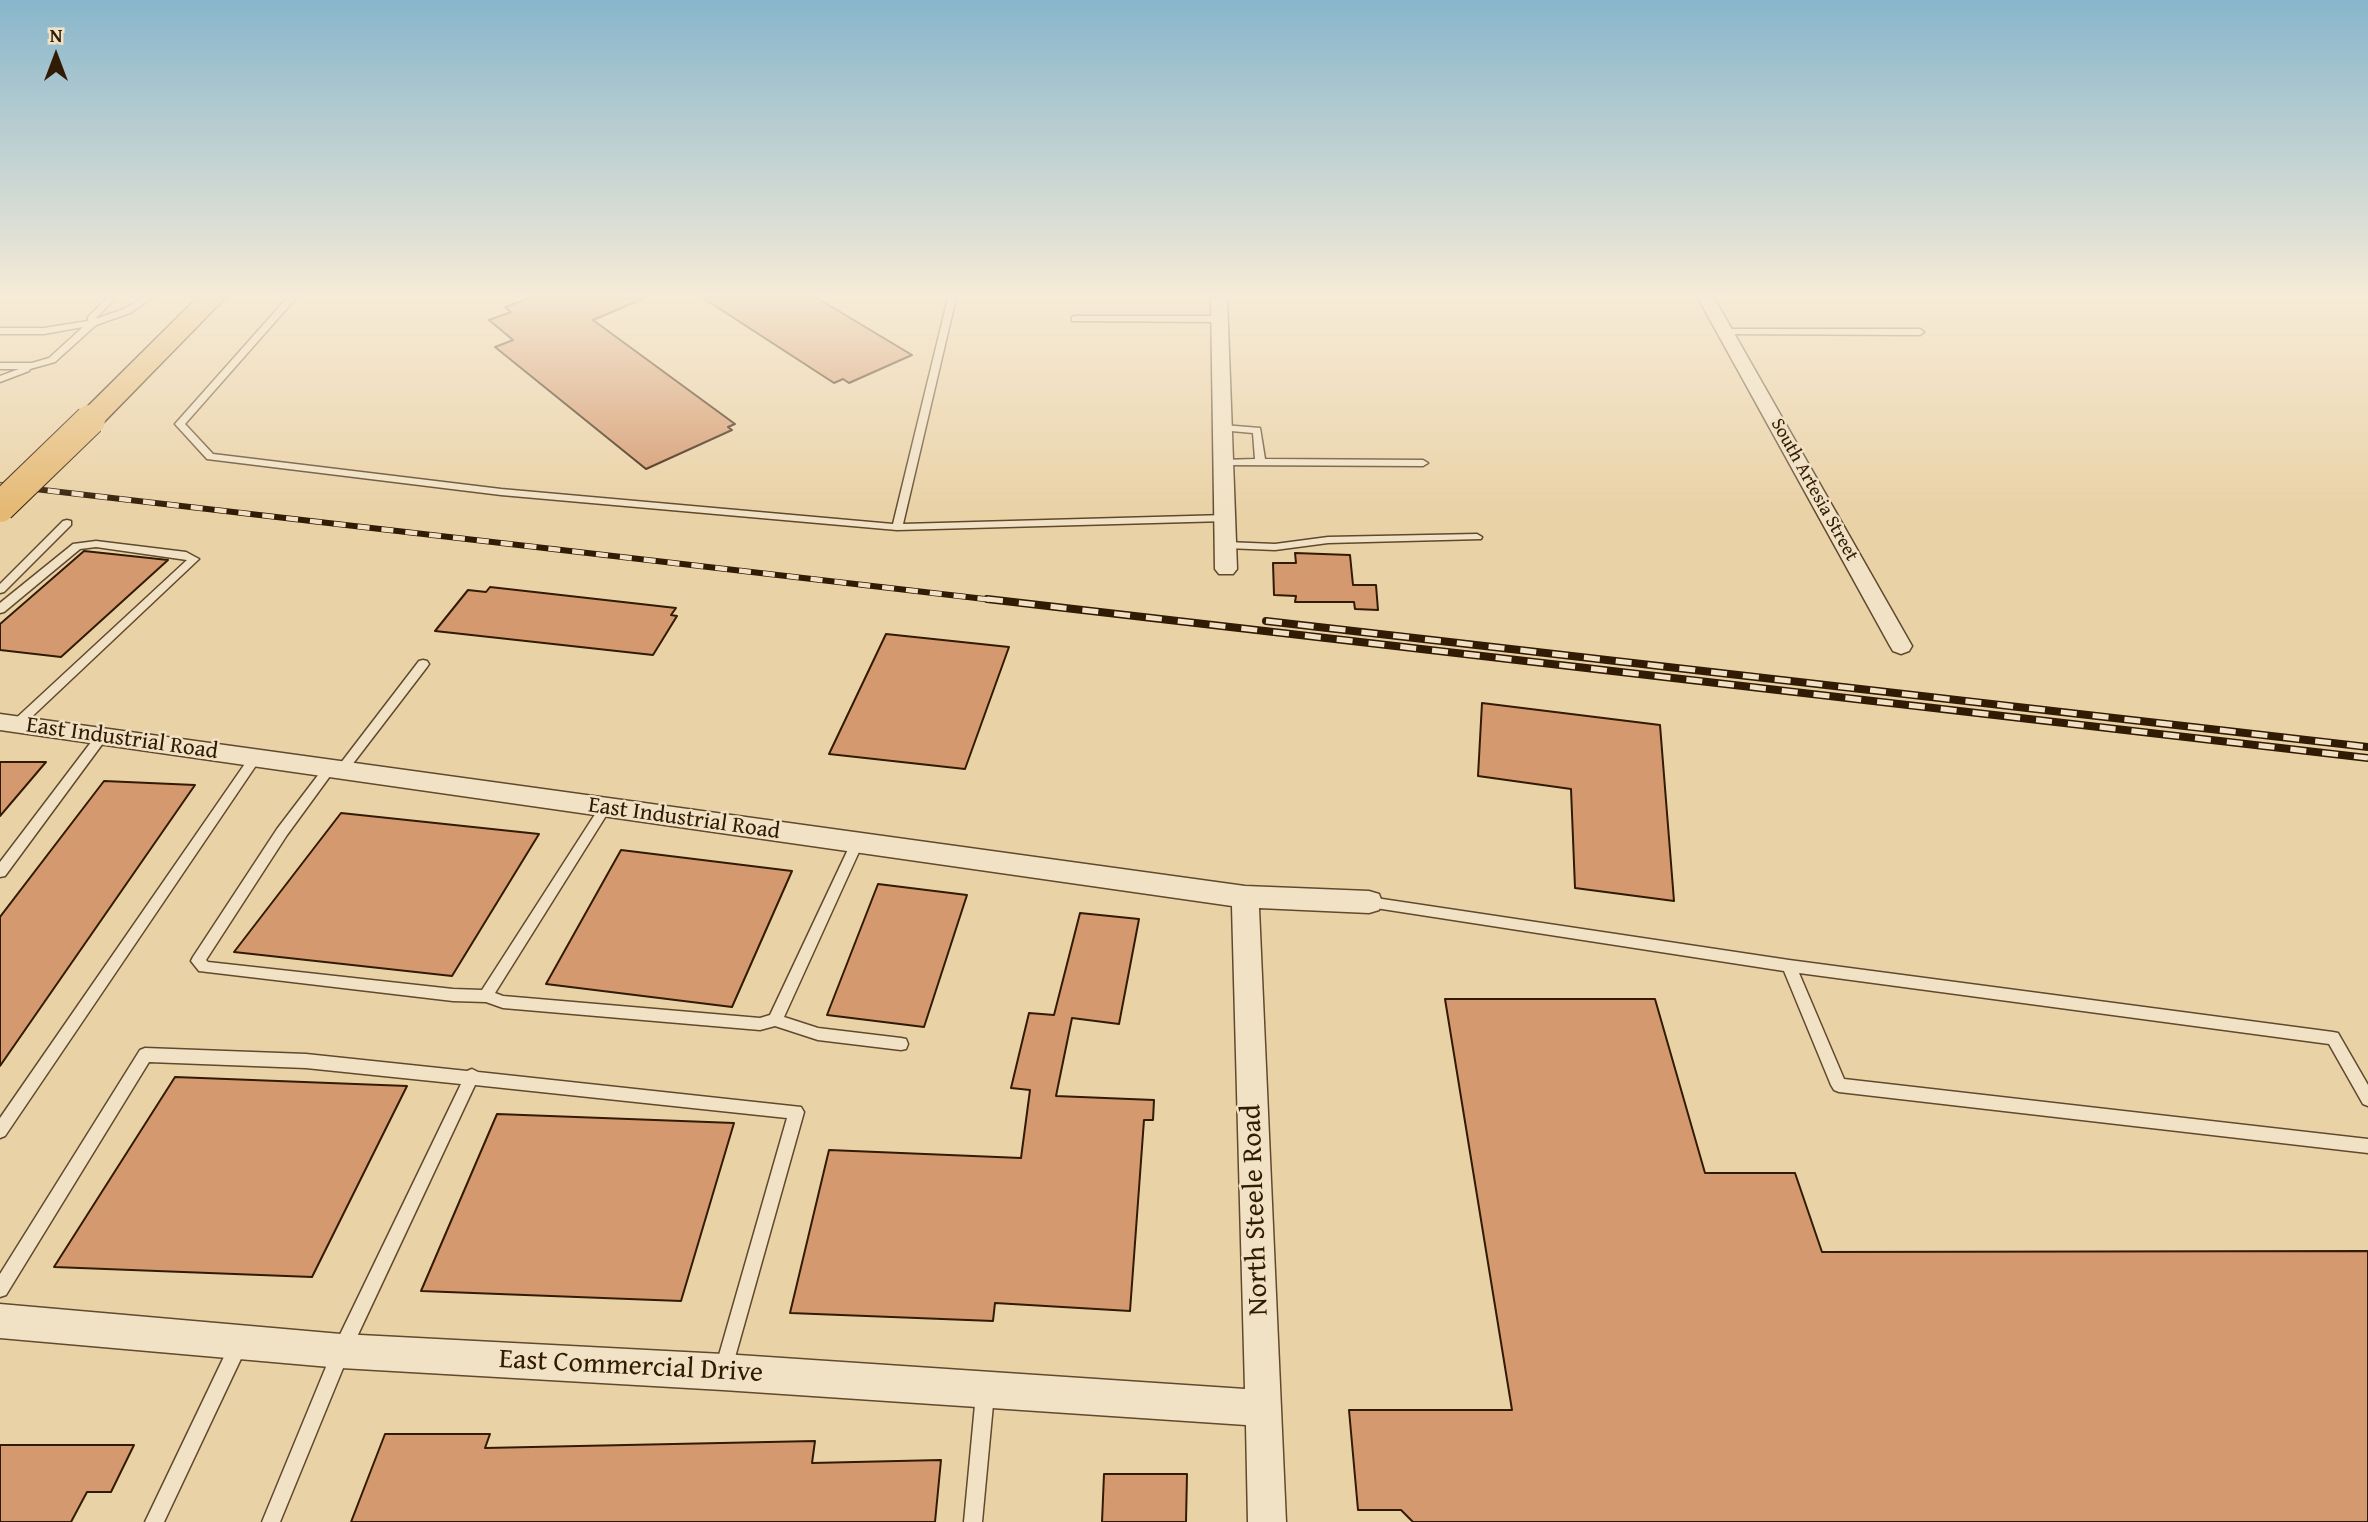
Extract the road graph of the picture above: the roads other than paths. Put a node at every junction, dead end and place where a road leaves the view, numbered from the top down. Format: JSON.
{"nodes":[{"id":1,"x":25,"y":369,"type":"edge"},
{"id":2,"x":141,"y":369,"type":"edge"},
{"id":3,"x":229,"y":369,"type":"edge"},
{"id":4,"x":934,"y":369,"type":"edge"},
{"id":5,"x":1221,"y":369,"type":"edge"},
{"id":6,"x":1747,"y":369,"type":"edge"},
{"id":7,"x":0,"y":379,"type":"edge"},
{"id":8,"x":1223,"y":428,"type":"junction"},
{"id":9,"x":1225,"y":462,"type":"junction"},
{"id":10,"x":1260,"y":462,"type":"junction"},
{"id":11,"x":1423,"y":463,"type":"dead end"},
{"id":12,"x":0,"y":507,"type":"edge"},
{"id":13,"x":1226,"y":518,"type":"junction"},
{"id":14,"x":67,"y":523,"type":"dead end"},
{"id":15,"x":897,"y":527,"type":"junction"},
{"id":16,"x":1477,"y":537,"type":"dead end"},
{"id":17,"x":1226,"y":545,"type":"junction"},
{"id":18,"x":1226,"y":569,"type":"dead end"},
{"id":19,"x":0,"y":590,"type":"edge"},
{"id":20,"x":0,"y":609,"type":"edge"},
{"id":21,"x":1901,"y":646,"type":"dead end"},
{"id":22,"x":423,"y":664,"type":"dead end"},
{"id":23,"x":9,"y":723,"type":"edge"},
{"id":24,"x":102,"y":736,"type":"junction"},
{"id":25,"x":255,"y":758,"type":"junction"},
{"id":26,"x":335,"y":770,"type":"junction"},
{"id":27,"x":605,"y":808,"type":"junction"},
{"id":28,"x":857,"y":843,"type":"junction"},
{"id":29,"x":0,"y":872,"type":"edge"},
{"id":30,"x":1245,"y":897,"type":"junction"},
{"id":31,"x":1369,"y":902,"type":"joint"},
{"id":32,"x":1789,"y":966,"type":"junction"},
{"id":33,"x":486,"y":996,"type":"junction"},
{"id":34,"x":775,"y":1020,"type":"junction"},
{"id":35,"x":901,"y":1044,"type":"dead end"},
{"id":36,"x":472,"y":1076,"type":"junction"},
{"id":37,"x":2368,"y":1099,"type":"edge"},
{"id":38,"x":0,"y":1131,"type":"edge"},
{"id":39,"x":2368,"y":1146,"type":"edge"},
{"id":40,"x":0,"y":1289,"type":"edge"},
{"id":41,"x":0,"y":1321,"type":"edge"},
{"id":42,"x":239,"y":1342,"type":"junction"},
{"id":43,"x":341,"y":1351,"type":"junction"},
{"id":44,"x":723,"y":1372,"type":"junction"},
{"id":45,"x":985,"y":1390,"type":"junction"},
{"id":46,"x":1263,"y":1408,"type":"junction"},
{"id":47,"x":154,"y":1522,"type":"edge"},
{"id":48,"x":271,"y":1522,"type":"edge"},
{"id":49,"x":973,"y":1522,"type":"edge"},
{"id":50,"x":1267,"y":1522,"type":"edge"}],
"edges":[{"from":1,"to":7,"type":"lane"},
{"from":2,"to":12,"type":"main road","bridge":true},
{"from":3,"to":15,"type":"lane"},
{"from":4,"to":15,"type":"lane"},
{"from":5,"to":8,"type":"street"},
{"from":6,"to":21,"type":"street","name":"South Artesia Street"},
{"from":8,"to":9,"type":"street"},
{"from":8,"to":10,"type":"lane"},
{"from":9,"to":10,"type":"lane"},
{"from":9,"to":13,"type":"street"},
{"from":10,"to":11,"type":"lane"},
{"from":13,"to":15,"type":"lane"},
{"from":13,"to":17,"type":"street"},
{"from":14,"to":19,"type":"lane"},
{"from":16,"to":17,"type":"lane"},
{"from":17,"to":18,"type":"street"},
{"from":20,"to":23,"type":"lane"},
{"from":22,"to":26,"type":"lane"},
{"from":23,"to":24,"type":"street","name":"East Industrial Road"},
{"from":24,"to":25,"type":"street","name":"East Industrial Road"},
{"from":24,"to":29,"type":"lane"},
{"from":25,"to":26,"type":"street","name":"East Industrial Road"},
{"from":25,"to":38,"type":"lane"},
{"from":26,"to":27,"type":"street","name":"East Industrial Road"},
{"from":26,"to":33,"type":"lane"},
{"from":27,"to":28,"type":"street","name":"East Industrial Road"},
{"from":27,"to":33,"type":"lane"},
{"from":28,"to":30,"type":"street","name":"East Industrial Road"},
{"from":28,"to":34,"type":"lane"},
{"from":30,"to":31,"type":"street","name":"East Industrial Road"},
{"from":30,"to":46,"type":"street","name":"North Steele Road"},
{"from":31,"to":32,"type":"lane"},
{"from":32,"to":37,"type":"lane"},
{"from":32,"to":39,"type":"lane"},
{"from":33,"to":34,"type":"lane"},
{"from":34,"to":35,"type":"lane"},
{"from":36,"to":40,"type":"lane"},
{"from":36,"to":43,"type":"lane"},
{"from":36,"to":44,"type":"lane"},
{"from":41,"to":42,"type":"street","name":"East Commercial Drive"},
{"from":42,"to":43,"type":"street","name":"East Commercial Drive"},
{"from":42,"to":47,"type":"lane"},
{"from":43,"to":44,"type":"street","name":"East Commercial Drive"},
{"from":43,"to":48,"type":"lane"},
{"from":44,"to":45,"type":"street","name":"East Commercial Drive"},
{"from":45,"to":46,"type":"street","name":"East Commercial Drive"},
{"from":45,"to":49,"type":"lane"},
{"from":46,"to":50,"type":"street","name":"North Steele Road"}]}
